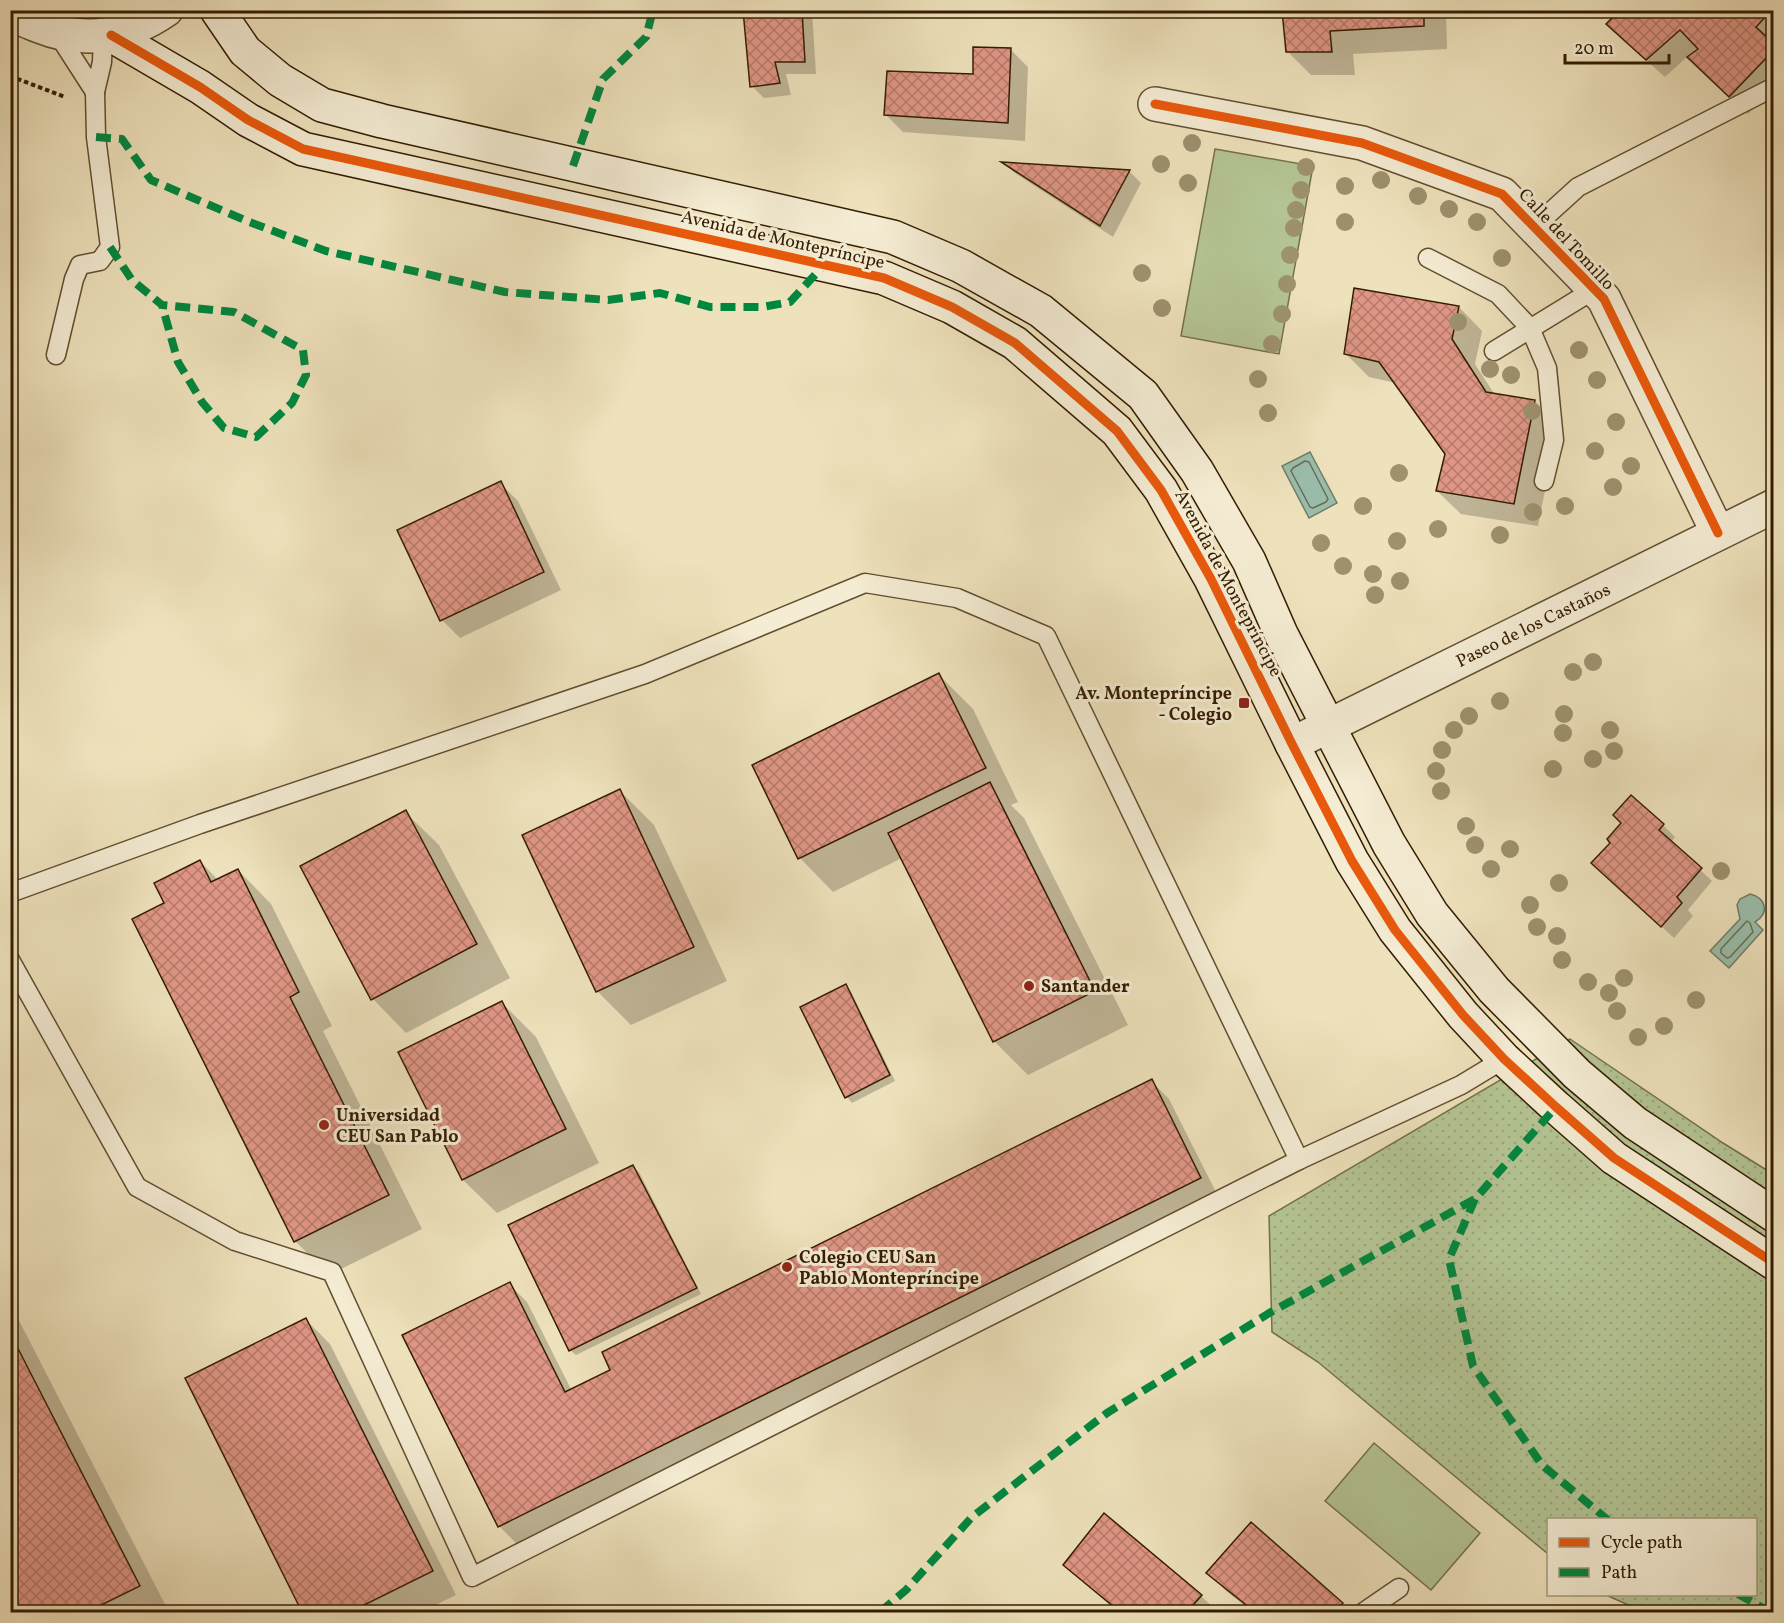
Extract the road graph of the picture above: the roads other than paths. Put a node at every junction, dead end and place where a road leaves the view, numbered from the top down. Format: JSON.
{"nodes":[{"id":1,"x":166,"y":10,"type":"edge"},
{"id":2,"x":217,"y":10,"type":"edge"},
{"id":3,"x":10,"y":11,"type":"edge"},
{"id":4,"x":57,"y":33,"type":"junction"},
{"id":5,"x":107,"y":35,"type":"junction"},
{"id":6,"x":1773,"y":87,"type":"edge"},
{"id":7,"x":95,"y":92,"type":"junction"},
{"id":8,"x":1155,"y":104,"type":"dead end"},
{"id":9,"x":1534,"y":227,"type":"junction"},
{"id":10,"x":1428,"y":258,"type":"dead end"},
{"id":11,"x":1594,"y":289,"type":"junction"},
{"id":12,"x":1530,"y":328,"type":"junction"},
{"id":13,"x":1494,"y":351,"type":"dead end"},
{"id":14,"x":56,"y":355,"type":"dead end"},
{"id":15,"x":1544,"y":481,"type":"dead end"},
{"id":16,"x":1773,"y":506,"type":"edge"},
{"id":17,"x":1718,"y":533,"type":"junction"},
{"id":18,"x":1329,"y":727,"type":"junction"},
{"id":19,"x":1292,"y":744,"type":"junction"},
{"id":20,"x":10,"y":892,"type":"edge"},
{"id":21,"x":10,"y":960,"type":"edge"},
{"id":22,"x":1504,"y":1059,"type":"junction"},
{"id":23,"x":1299,"y":1160,"type":"junction"},
{"id":24,"x":1773,"y":1215,"type":"edge"},
{"id":25,"x":1773,"y":1263,"type":"edge"},
{"id":26,"x":1399,"y":1588,"type":"dead end"},
{"id":27,"x":1364,"y":1612,"type":"edge"}],
"edges":[{"from":1,"to":5,"type":"street"},
{"from":2,"to":18,"type":"street","name":"Avenida de Montepríncipe"},
{"from":3,"to":4,"type":"street"},
{"from":4,"to":5,"type":"street"},
{"from":4,"to":7,"type":"lane"},
{"from":5,"to":7,"type":"lane"},
{"from":5,"to":19,"type":"street","name":"Avenida de Montepríncipe"},
{"from":6,"to":9,"type":"lane"},
{"from":7,"to":14,"type":"lane"},
{"from":8,"to":9,"type":"street","name":"Calle del Tomillo"},
{"from":9,"to":11,"type":"street","name":"Calle del Tomillo"},
{"from":10,"to":12,"type":"lane"},
{"from":11,"to":12,"type":"lane"},
{"from":11,"to":17,"type":"street","name":"Calle del Tomillo"},
{"from":12,"to":13,"type":"lane"},
{"from":12,"to":15,"type":"lane"},
{"from":16,"to":17,"type":"street","name":"Paseo de los Castaños"},
{"from":17,"to":18,"type":"street","name":"Paseo de los Castaños"},
{"from":18,"to":19,"type":"street","name":"Paseo de los Castaños"},
{"from":18,"to":24,"type":"street","name":"Avenida de Montepríncipe"},
{"from":19,"to":22,"type":"street","name":"Avenida de Montepríncipe"},
{"from":20,"to":23,"type":"lane"},
{"from":21,"to":23,"type":"lane"},
{"from":22,"to":23,"type":"lane"},
{"from":22,"to":25,"type":"street","name":"Avenida de Montepríncipe"},
{"from":26,"to":27,"type":"lane"}]}
